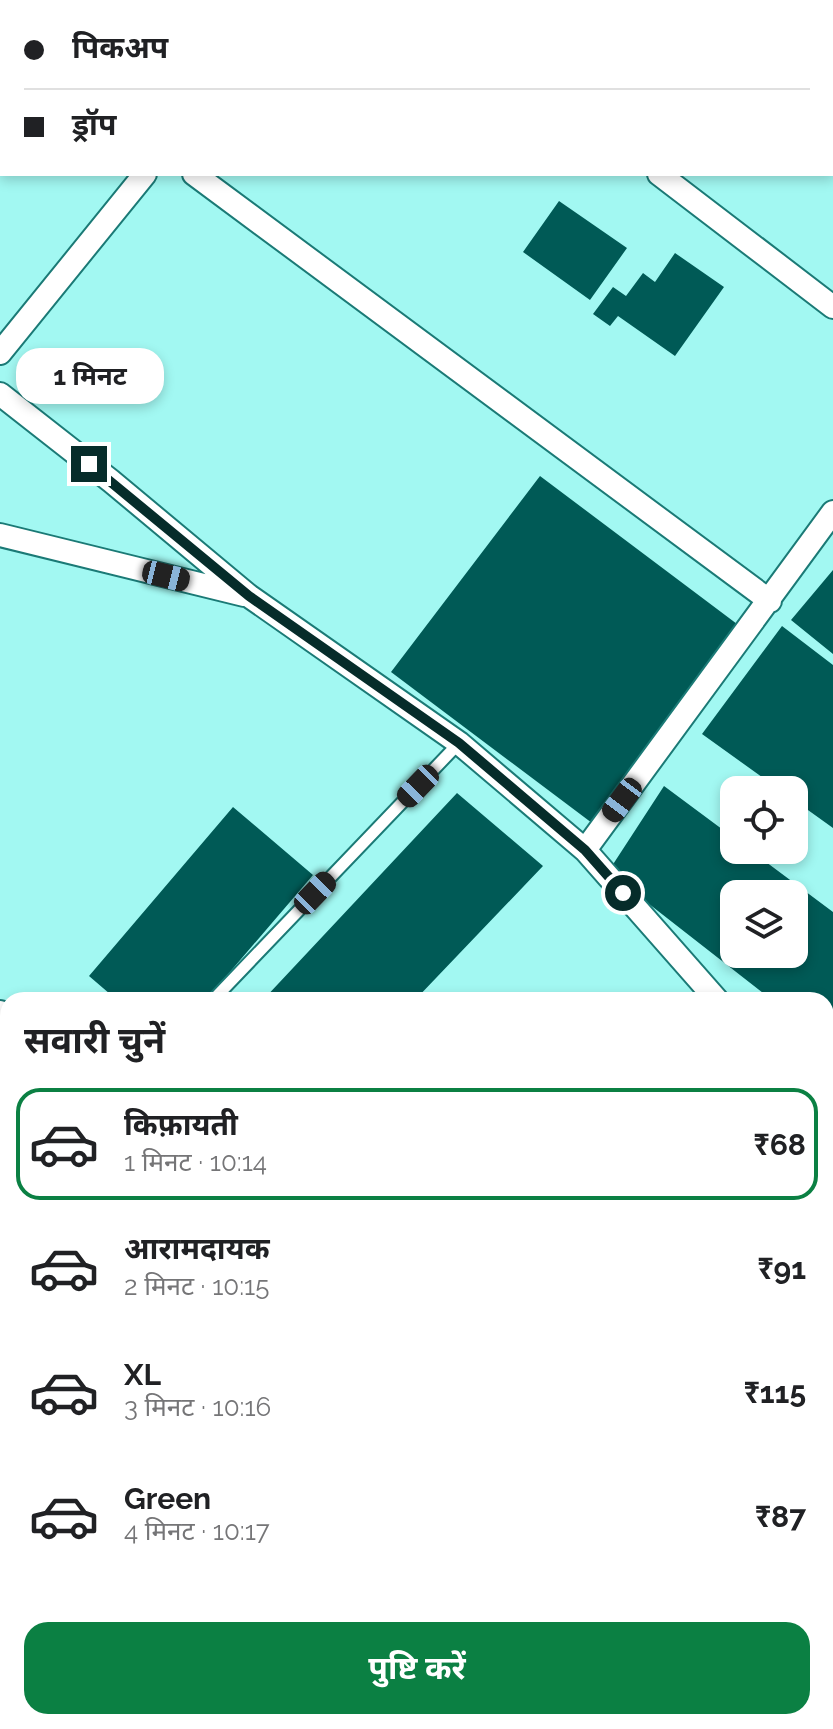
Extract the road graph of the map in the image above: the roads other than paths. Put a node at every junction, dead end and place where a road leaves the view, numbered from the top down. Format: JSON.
{"nodes":[{"id":1,"x":143,"y":176,"type":"edge"},
{"id":2,"x":197,"y":176,"type":"edge"},
{"id":3,"x":662,"y":176,"type":"edge"},
{"id":4,"x":833,"y":307,"type":"edge"},
{"id":5,"x":0,"y":353,"type":"edge"},
{"id":6,"x":0,"y":394,"type":"edge"},
{"id":7,"x":833,"y":512,"type":"edge"},
{"id":8,"x":0,"y":535,"type":"edge"},
{"id":9,"x":249,"y":596,"type":"junction"},
{"id":10,"x":770,"y":601,"type":"junction"},
{"id":11,"x":459,"y":743,"type":"junction"},
{"id":12,"x":585,"y":850,"type":"junction"},
{"id":13,"x":221,"y":992,"type":"edge"},
{"id":14,"x":710,"y":992,"type":"edge"}],
"edges":[{"from":1,"to":5,"type":"street"},
{"from":2,"to":10,"type":"street"},
{"from":3,"to":4,"type":"street"},
{"from":6,"to":9,"type":"street"},
{"from":7,"to":10,"type":"street"},
{"from":8,"to":9,"type":"street"},
{"from":9,"to":11,"type":"street"},
{"from":10,"to":12,"type":"street"},
{"from":11,"to":12,"type":"street"},
{"from":11,"to":13,"type":"lane"},
{"from":12,"to":14,"type":"street"}]}
